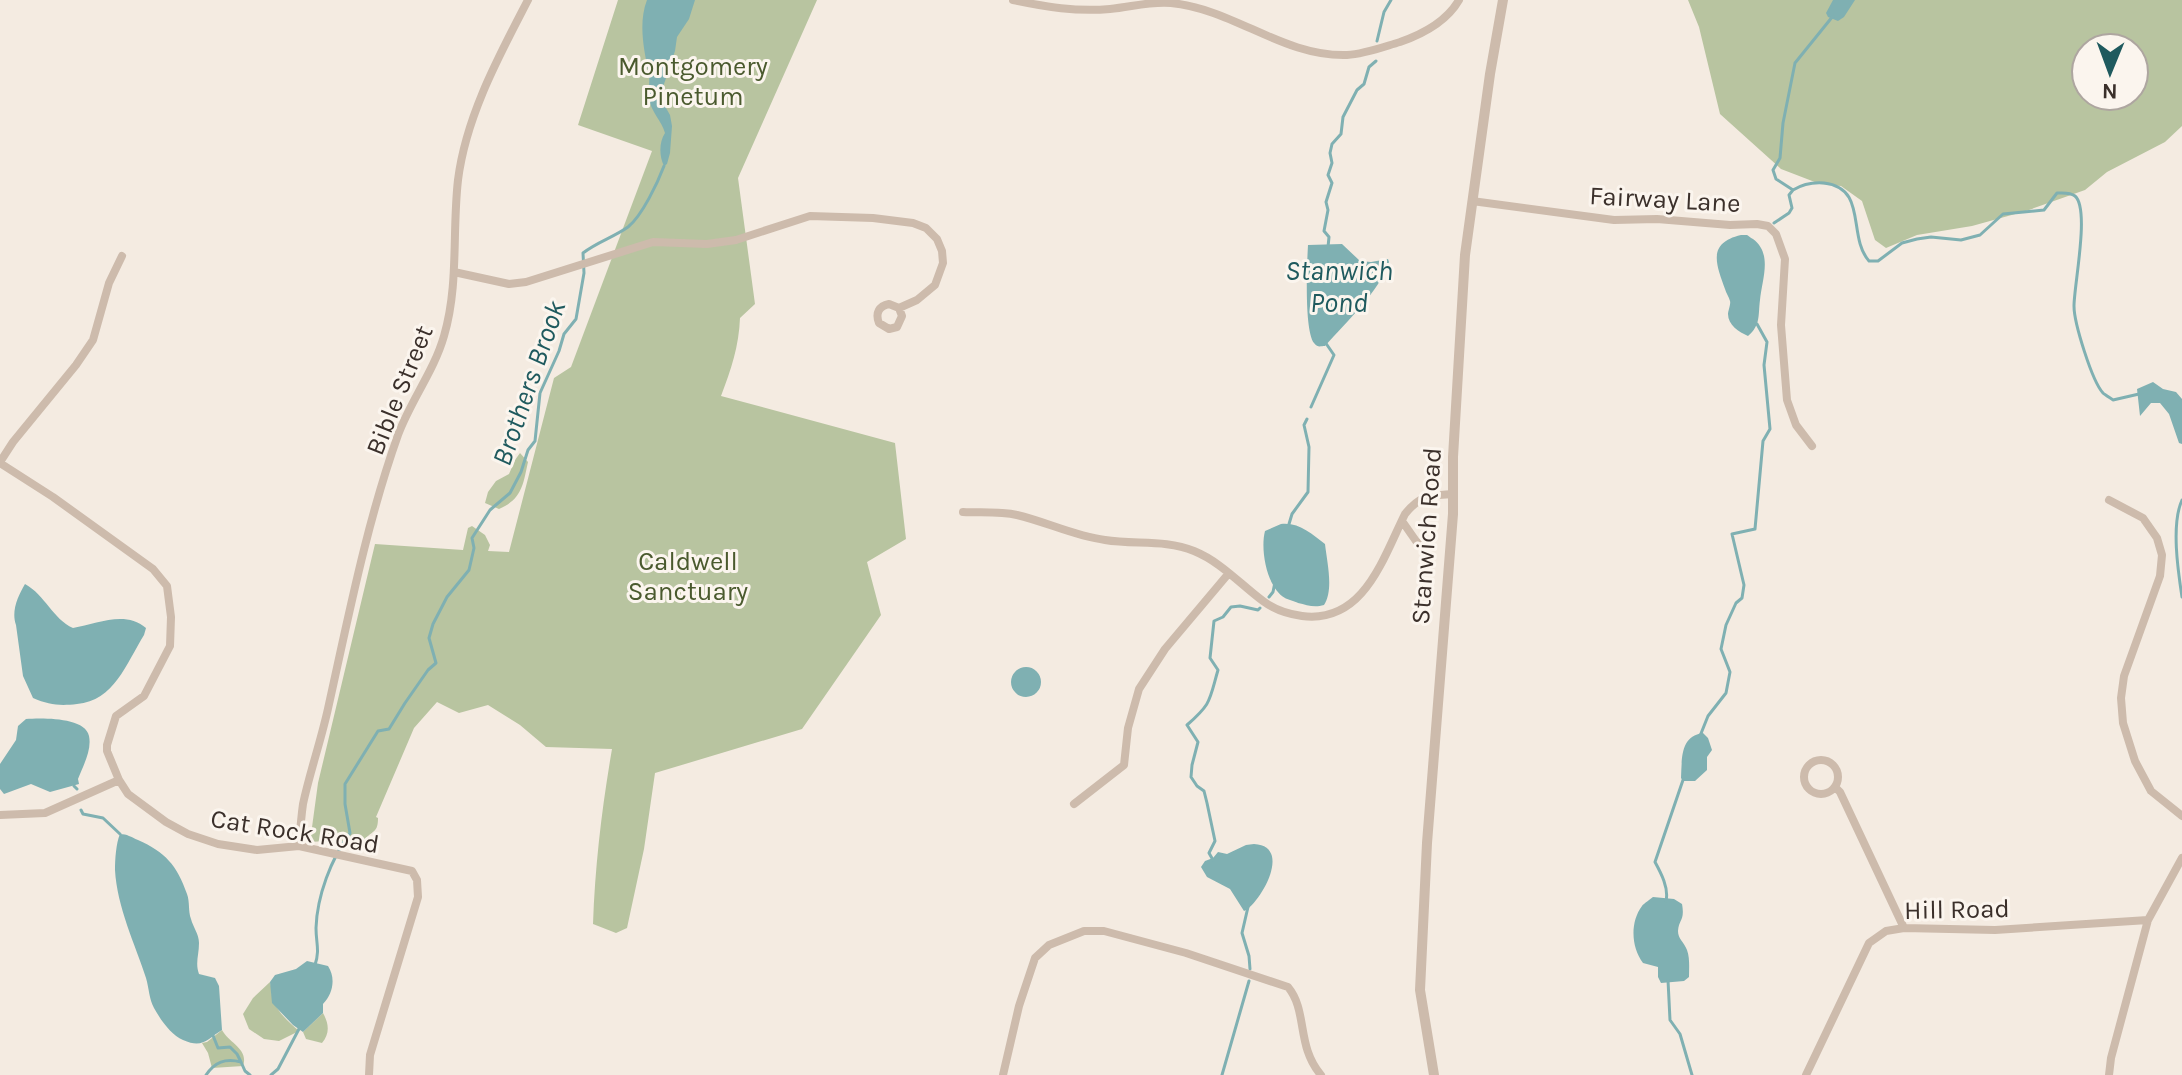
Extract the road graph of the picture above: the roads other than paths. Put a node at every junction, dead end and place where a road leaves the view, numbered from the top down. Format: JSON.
{"nodes":[{"id":1,"x":528,"y":0,"type":"edge"},
{"id":2,"x":1013,"y":0,"type":"edge"},
{"id":3,"x":1459,"y":0,"type":"edge"},
{"id":4,"x":1503,"y":0,"type":"edge"},
{"id":5,"x":1472,"y":201,"type":"junction"},
{"id":6,"x":122,"y":256,"type":"dead end"},
{"id":7,"x":454,"y":272,"type":"junction"},
{"id":8,"x":899,"y":308,"type":"dead end"},
{"id":9,"x":1812,"y":446,"type":"dead end"},
{"id":10,"x":0,"y":462,"type":"edge"},
{"id":11,"x":1454,"y":494,"type":"junction"},
{"id":12,"x":2109,"y":500,"type":"dead end"},
{"id":13,"x":963,"y":512,"type":"dead end"},
{"id":14,"x":1402,"y":521,"type":"junction"},
{"id":15,"x":1425,"y":547,"type":"dead end"},
{"id":16,"x":1229,"y":573,"type":"junction"},
{"id":17,"x":119,"y":780,"type":"junction"},
{"id":18,"x":1835,"y":787,"type":"junction"},
{"id":19,"x":1074,"y":804,"type":"dead end"},
{"id":20,"x":0,"y":815,"type":"edge"},
{"id":21,"x":2182,"y":816,"type":"edge"},
{"id":22,"x":299,"y":846,"type":"junction"},
{"id":23,"x":2182,"y":858,"type":"edge"},
{"id":24,"x":2148,"y":920,"type":"junction"},
{"id":25,"x":1904,"y":928,"type":"junction"},
{"id":26,"x":369,"y":1075,"type":"edge"},
{"id":27,"x":1003,"y":1075,"type":"edge"},
{"id":28,"x":1321,"y":1075,"type":"edge"},
{"id":29,"x":1434,"y":1075,"type":"edge"},
{"id":30,"x":1806,"y":1075,"type":"edge"},
{"id":31,"x":2109,"y":1075,"type":"edge"}],
"edges":[{"from":1,"to":7,"type":"street","name":"Bible Street"},
{"from":2,"to":3,"type":"street"},
{"from":4,"to":5,"type":"street","name":"Stanwich Road"},
{"from":5,"to":9,"type":"street","name":"Fairway Lane"},
{"from":5,"to":11,"type":"street","name":"Stanwich Road"},
{"from":6,"to":10,"type":"street"},
{"from":7,"to":8,"type":"street"},
{"from":7,"to":22,"type":"street","name":"Bible Street"},
{"from":10,"to":17,"type":"street","name":"Cat Rock Road"},
{"from":11,"to":14,"type":"street"},
{"from":11,"to":29,"type":"street","name":"Stanwich Road"},
{"from":12,"to":21,"type":"street"},
{"from":13,"to":16,"type":"street"},
{"from":14,"to":15,"type":"street"},
{"from":14,"to":16,"type":"street"},
{"from":16,"to":19,"type":"street"},
{"from":17,"to":20,"type":"street"},
{"from":17,"to":22,"type":"street","name":"Cat Rock Road"},
{"from":18,"to":18,"type":"street"},
{"from":18,"to":25,"type":"street"},
{"from":22,"to":26,"type":"street","name":"Cat Rock Road"},
{"from":23,"to":24,"type":"street"},
{"from":24,"to":25,"type":"street","name":"Hill Road"},
{"from":24,"to":31,"type":"street"},
{"from":25,"to":30,"type":"street","name":"Hill Road"},
{"from":27,"to":28,"type":"street"}]}
